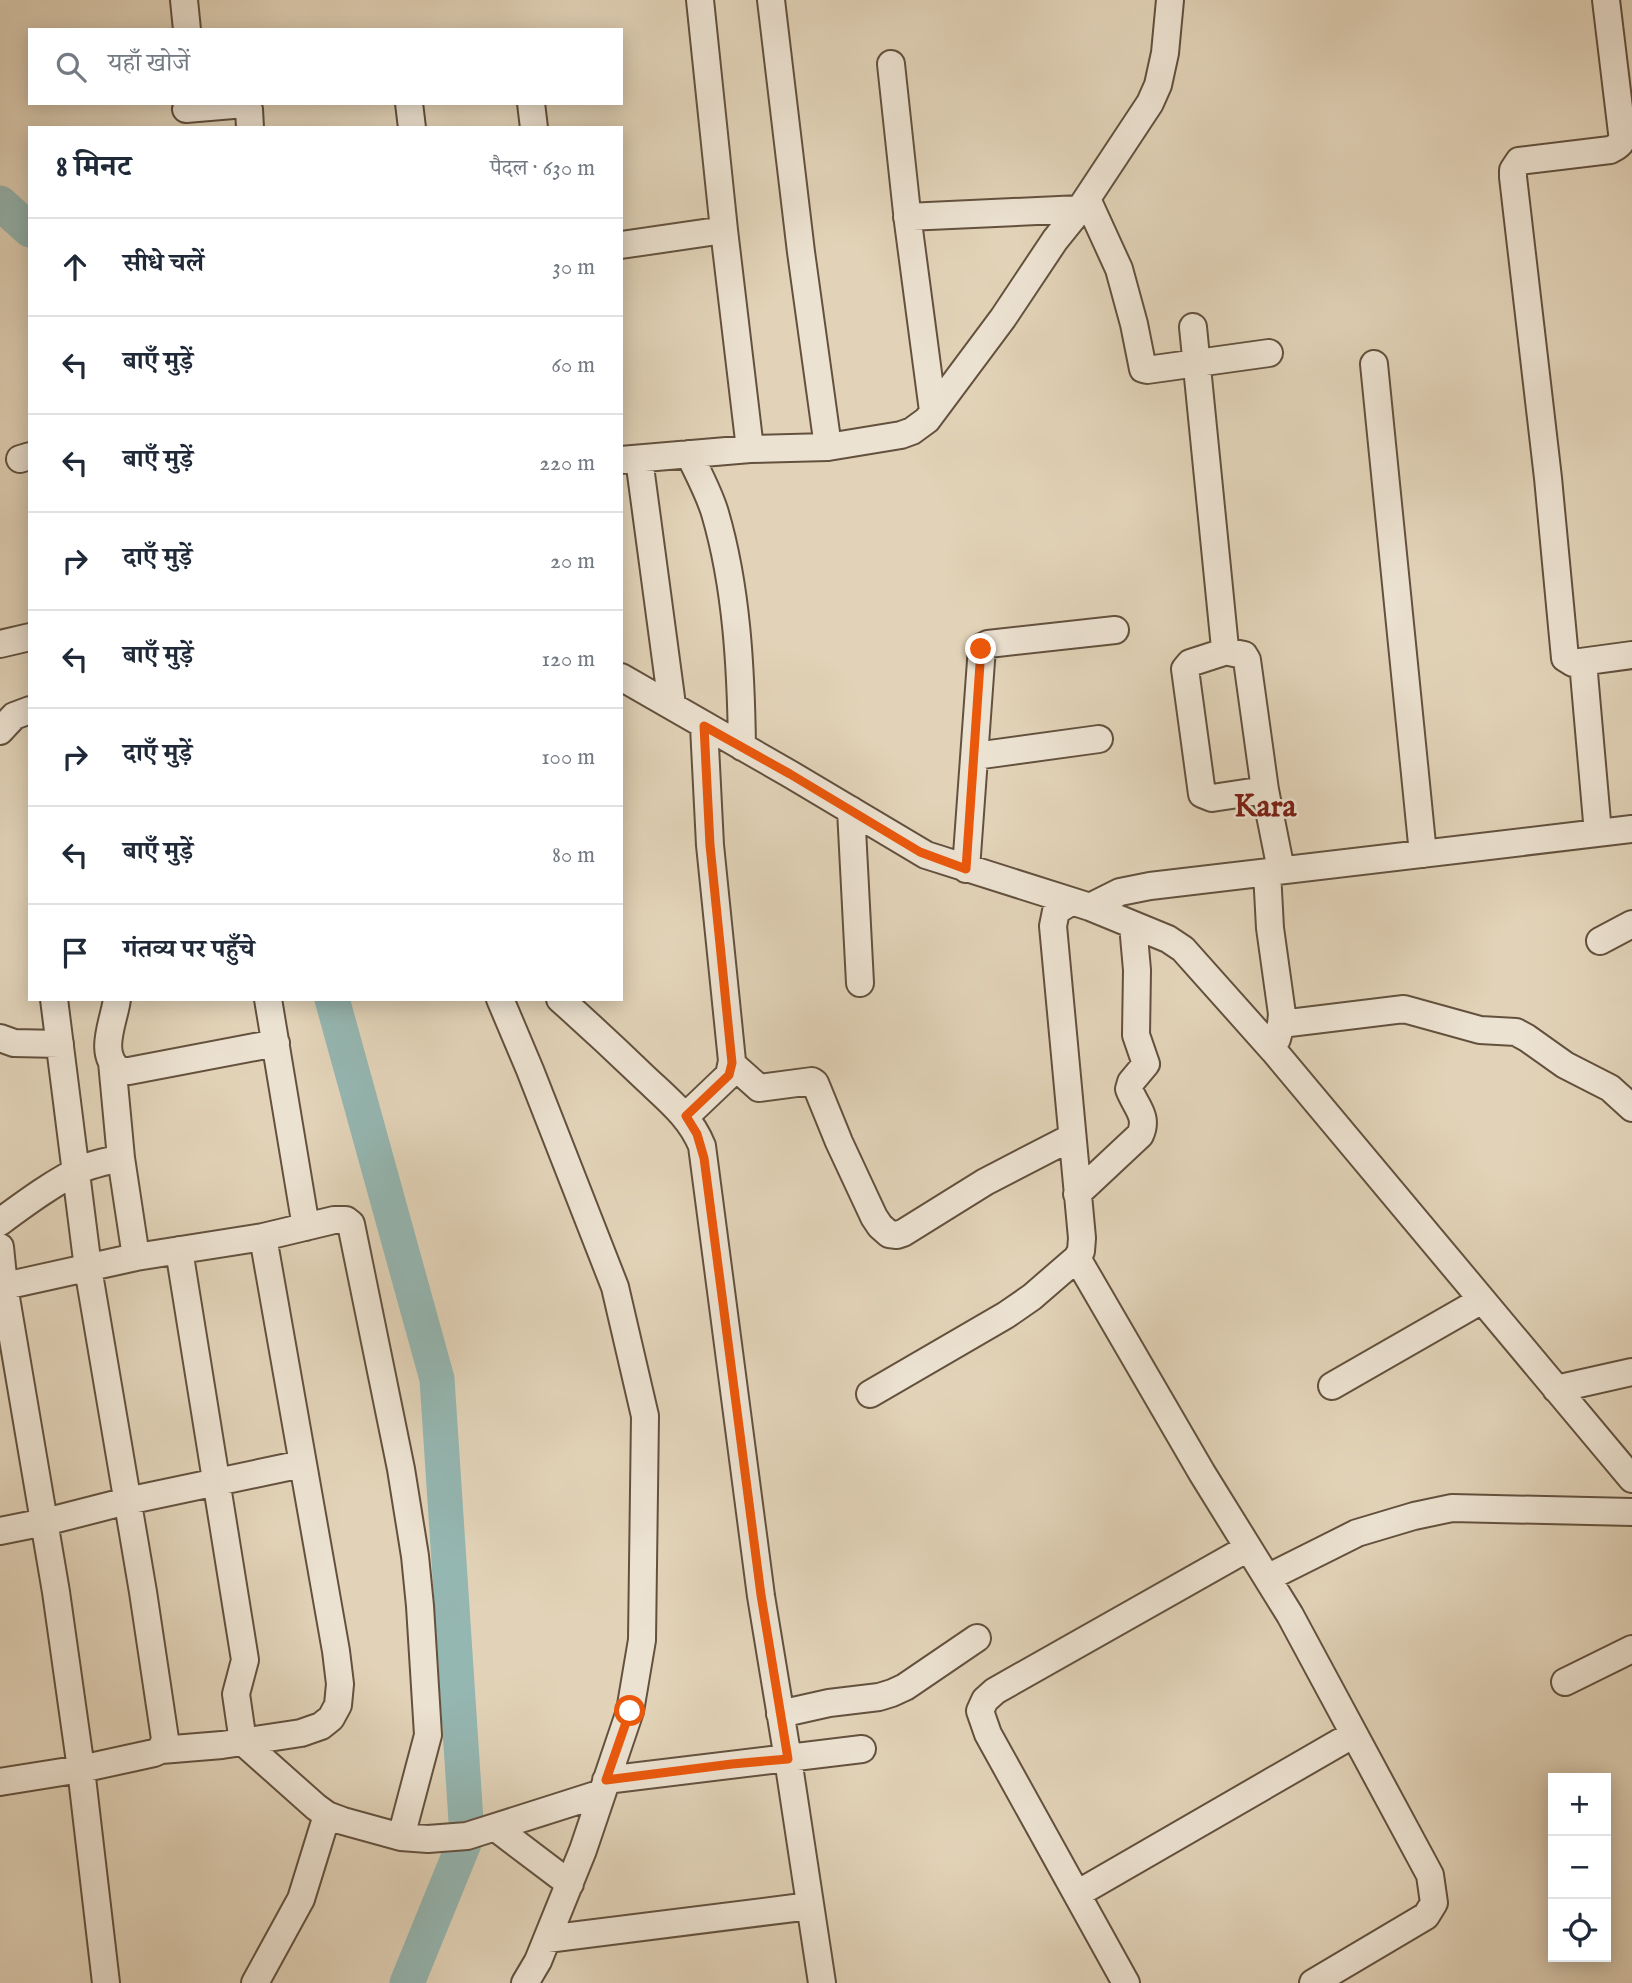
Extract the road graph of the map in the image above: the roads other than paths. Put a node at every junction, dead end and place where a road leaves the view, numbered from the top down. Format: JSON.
{"nodes":[{"id":1,"x":184,"y":0,"type":"edge"},
{"id":2,"x":192,"y":0,"type":"edge"},
{"id":3,"x":700,"y":0,"type":"edge"},
{"id":4,"x":771,"y":0,"type":"edge"},
{"id":5,"x":1170,"y":0,"type":"edge"},
{"id":6,"x":1605,"y":0,"type":"edge"},
{"id":7,"x":187,"y":28,"type":"edge"},
{"id":8,"x":891,"y":64,"type":"dead end"},
{"id":9,"x":1624,"y":87,"type":"edge"},
{"id":10,"x":238,"y":105,"type":"edge"},
{"id":11,"x":246,"y":105,"type":"edge"},
{"id":12,"x":409,"y":105,"type":"edge"},
{"id":13,"x":531,"y":105,"type":"edge"},
{"id":14,"x":184,"y":113,"type":"edge"},
{"id":15,"x":250,"y":126,"type":"edge"},
{"id":16,"x":412,"y":126,"type":"edge"},
{"id":17,"x":534,"y":126,"type":"edge"},
{"id":18,"x":1624,"y":146,"type":"edge"},
{"id":19,"x":1083,"y":204,"type":"junction"},
{"id":20,"x":908,"y":217,"type":"junction"},
{"id":21,"x":724,"y":230,"type":"junction"},
{"id":22,"x":623,"y":245,"type":"edge"},
{"id":23,"x":1193,"y":327,"type":"dead end"},
{"id":24,"x":1269,"y":353,"type":"dead end"},
{"id":25,"x":1197,"y":362,"type":"junction"},
{"id":26,"x":1374,"y":364,"type":"dead end"},
{"id":27,"x":933,"y":411,"type":"junction"},
{"id":28,"x":828,"y":447,"type":"junction"},
{"id":29,"x":750,"y":449,"type":"junction"},
{"id":30,"x":689,"y":454,"type":"junction"},
{"id":31,"x":630,"y":460,"type":"edge"},
{"id":32,"x":1115,"y":630,"type":"dead end"},
{"id":33,"x":28,"y":637,"type":"edge"},
{"id":34,"x":0,"y":644,"type":"edge"},
{"id":35,"x":1227,"y":651,"type":"junction"},
{"id":36,"x":1632,"y":655,"type":"edge"},
{"id":37,"x":1583,"y":662,"type":"junction"},
{"id":38,"x":623,"y":678,"type":"edge"},
{"id":39,"x":672,"y":705,"type":"junction"},
{"id":40,"x":28,"y":711,"type":"edge"},
{"id":41,"x":704,"y":726,"type":"junction"},
{"id":42,"x":0,"y":731,"type":"edge"},
{"id":43,"x":1100,"y":739,"type":"dead end"},
{"id":44,"x":742,"y":747,"type":"junction"},
{"id":45,"x":975,"y":756,"type":"junction"},
{"id":46,"x":1265,"y":790,"type":"junction"},
{"id":47,"x":850,"y":810,"type":"junction"},
{"id":48,"x":1632,"y":829,"type":"edge"},
{"id":49,"x":1598,"y":832,"type":"junction"},
{"id":50,"x":1423,"y":854,"type":"junction"},
{"id":51,"x":966,"y":869,"type":"junction"},
{"id":52,"x":1274,"y":871,"type":"junction"},
{"id":53,"x":1081,"y":904,"type":"junction"},
{"id":54,"x":1632,"y":924,"type":"edge"},
{"id":55,"x":1133,"y":925,"type":"junction"},
{"id":56,"x":1600,"y":941,"type":"dead end"},
{"id":57,"x":860,"y":983,"type":"dead end"},
{"id":58,"x":54,"y":1001,"type":"edge"},
{"id":59,"x":117,"y":1001,"type":"edge"},
{"id":60,"x":268,"y":1001,"type":"edge"},
{"id":61,"x":501,"y":1001,"type":"edge"},
{"id":62,"x":561,"y":1001,"type":"edge"},
{"id":63,"x":1282,"y":1024,"type":"junction"},
{"id":64,"x":0,"y":1038,"type":"edge"},
{"id":65,"x":276,"y":1043,"type":"junction"},
{"id":66,"x":60,"y":1044,"type":"junction"},
{"id":67,"x":1274,"y":1051,"type":"junction"},
{"id":68,"x":112,"y":1062,"type":"junction"},
{"id":69,"x":732,"y":1063,"type":"junction"},
{"id":70,"x":1632,"y":1108,"type":"edge"},
{"id":71,"x":686,"y":1116,"type":"junction"},
{"id":72,"x":1072,"y":1137,"type":"junction"},
{"id":73,"x":121,"y":1158,"type":"junction"},
{"id":74,"x":76,"y":1172,"type":"junction"},
{"id":75,"x":1077,"y":1194,"type":"junction"},
{"id":76,"x":0,"y":1222,"type":"edge"},
{"id":77,"x":306,"y":1227,"type":"junction"},
{"id":78,"x":263,"y":1237,"type":"junction"},
{"id":79,"x":0,"y":1247,"type":"edge"},
{"id":80,"x":179,"y":1250,"type":"junction"},
{"id":81,"x":136,"y":1257,"type":"junction"},
{"id":82,"x":1077,"y":1258,"type":"junction"},
{"id":83,"x":88,"y":1268,"type":"junction"},
{"id":84,"x":2,"y":1286,"type":"edge"},
{"id":85,"x":1482,"y":1300,"type":"junction"},
{"id":86,"x":1632,"y":1372,"type":"edge"},
{"id":87,"x":1332,"y":1386,"type":"dead end"},
{"id":88,"x":1556,"y":1389,"type":"junction"},
{"id":89,"x":870,"y":1394,"type":"dead end"},
{"id":90,"x":302,"y":1464,"type":"junction"},
{"id":91,"x":1632,"y":1479,"type":"edge"},
{"id":92,"x":215,"y":1482,"type":"junction"},
{"id":93,"x":127,"y":1501,"type":"junction"},
{"id":94,"x":1632,"y":1511,"type":"edge"},
{"id":95,"x":45,"y":1522,"type":"junction"},
{"id":96,"x":0,"y":1531,"type":"edge"},
{"id":97,"x":1248,"y":1548,"type":"junction"},
{"id":98,"x":1267,"y":1577,"type":"junction"},
{"id":99,"x":977,"y":1638,"type":"dead end"},
{"id":100,"x":1632,"y":1649,"type":"edge"},
{"id":101,"x":1565,"y":1682,"type":"dead end"},
{"id":102,"x":780,"y":1714,"type":"junction"},
{"id":103,"x":1354,"y":1734,"type":"junction"},
{"id":104,"x":243,"y":1742,"type":"junction"},
{"id":105,"x":862,"y":1749,"type":"dead end"},
{"id":106,"x":161,"y":1750,"type":"junction"},
{"id":107,"x":788,"y":1759,"type":"junction"},
{"id":108,"x":81,"y":1769,"type":"junction"},
{"id":109,"x":0,"y":1782,"type":"edge"},
{"id":110,"x":604,"y":1787,"type":"junction"},
{"id":111,"x":327,"y":1815,"type":"junction"},
{"id":112,"x":496,"y":1828,"type":"junction"},
{"id":113,"x":401,"y":1837,"type":"junction"},
{"id":114,"x":570,"y":1884,"type":"junction"},
{"id":115,"x":1077,"y":1894,"type":"junction"},
{"id":116,"x":810,"y":1906,"type":"junction"},
{"id":117,"x":547,"y":1939,"type":"junction"},
{"id":118,"x":106,"y":1983,"type":"edge"},
{"id":119,"x":255,"y":1983,"type":"edge"},
{"id":120,"x":525,"y":1983,"type":"edge"},
{"id":121,"x":822,"y":1983,"type":"edge"},
{"id":122,"x":1126,"y":1983,"type":"edge"},
{"id":123,"x":1313,"y":1983,"type":"edge"}],
"edges":[{"from":1,"to":2,"type":"street"},
{"from":1,"to":7,"type":"street"},
{"from":3,"to":21,"type":"street"},
{"from":4,"to":28,"type":"street"},
{"from":5,"to":19,"type":"street"},
{"from":6,"to":9,"type":"street"},
{"from":8,"to":20,"type":"street"},
{"from":9,"to":18,"type":"street"},
{"from":10,"to":14,"type":"street"},
{"from":11,"to":15,"type":"street"},
{"from":12,"to":16,"type":"street"},
{"from":13,"to":17,"type":"street"},
{"from":18,"to":37,"type":"street"},
{"from":19,"to":20,"type":"street"},
{"from":19,"to":25,"type":"street"},
{"from":19,"to":27,"type":"street"},
{"from":20,"to":27,"type":"street"},
{"from":21,"to":22,"type":"street"},
{"from":21,"to":29,"type":"street"},
{"from":23,"to":25,"type":"street"},
{"from":24,"to":25,"type":"street"},
{"from":25,"to":35,"type":"street"},
{"from":26,"to":50,"type":"street"},
{"from":27,"to":28,"type":"street"},
{"from":28,"to":29,"type":"street"},
{"from":29,"to":30,"type":"street"},
{"from":30,"to":31,"type":"street"},
{"from":30,"to":44,"type":"street"},
{"from":31,"to":39,"type":"street"},
{"from":32,"to":45,"type":"street"},
{"from":33,"to":34,"type":"street"},
{"from":35,"to":46,"type":"street"},
{"from":35,"to":46,"type":"street"},
{"from":36,"to":37,"type":"street"},
{"from":37,"to":49,"type":"street"},
{"from":38,"to":39,"type":"street"},
{"from":39,"to":41,"type":"street"},
{"from":40,"to":42,"type":"street"},
{"from":41,"to":44,"type":"street"},
{"from":41,"to":69,"type":"street"},
{"from":43,"to":45,"type":"street"},
{"from":44,"to":47,"type":"street"},
{"from":45,"to":51,"type":"street"},
{"from":46,"to":52,"type":"street"},
{"from":47,"to":51,"type":"street"},
{"from":47,"to":57,"type":"street"},
{"from":48,"to":49,"type":"street"},
{"from":49,"to":50,"type":"street"},
{"from":50,"to":52,"type":"street"},
{"from":51,"to":53,"type":"street"},
{"from":52,"to":53,"type":"street"},
{"from":52,"to":63,"type":"street"},
{"from":53,"to":55,"type":"street"},
{"from":53,"to":72,"type":"street"},
{"from":54,"to":56,"type":"street"},
{"from":55,"to":67,"type":"street"},
{"from":55,"to":75,"type":"street"},
{"from":58,"to":66,"type":"street"},
{"from":59,"to":68,"type":"street"},
{"from":60,"to":65,"type":"street"},
{"from":61,"to":110,"type":"street"},
{"from":62,"to":71,"type":"street"},
{"from":63,"to":67,"type":"street"},
{"from":63,"to":70,"type":"street"},
{"from":64,"to":66,"type":"street"},
{"from":65,"to":68,"type":"street"},
{"from":65,"to":77,"type":"street"},
{"from":66,"to":74,"type":"street"},
{"from":67,"to":85,"type":"street"},
{"from":68,"to":73,"type":"street"},
{"from":69,"to":71,"type":"street"},
{"from":69,"to":72,"type":"street"},
{"from":71,"to":102,"type":"street"},
{"from":72,"to":75,"type":"street"},
{"from":73,"to":74,"type":"street"},
{"from":73,"to":81,"type":"street"},
{"from":74,"to":76,"type":"street"},
{"from":74,"to":83,"type":"street"},
{"from":75,"to":82,"type":"street"},
{"from":77,"to":78,"type":"street"},
{"from":77,"to":113,"type":"street"},
{"from":78,"to":80,"type":"street"},
{"from":78,"to":90,"type":"street"},
{"from":79,"to":84,"type":"street"},
{"from":80,"to":81,"type":"street"},
{"from":80,"to":92,"type":"street"},
{"from":81,"to":83,"type":"street"},
{"from":82,"to":89,"type":"street"},
{"from":82,"to":97,"type":"street"},
{"from":83,"to":84,"type":"street"},
{"from":83,"to":93,"type":"street"},
{"from":84,"to":95,"type":"street"},
{"from":85,"to":87,"type":"street"},
{"from":85,"to":88,"type":"street"},
{"from":86,"to":88,"type":"street"},
{"from":88,"to":91,"type":"street"},
{"from":90,"to":92,"type":"street"},
{"from":90,"to":104,"type":"street"},
{"from":92,"to":93,"type":"street"},
{"from":92,"to":104,"type":"street"},
{"from":93,"to":95,"type":"street"},
{"from":93,"to":106,"type":"street"},
{"from":94,"to":98,"type":"street"},
{"from":95,"to":96,"type":"street"},
{"from":95,"to":108,"type":"street"},
{"from":97,"to":98,"type":"street"},
{"from":97,"to":115,"type":"street"},
{"from":98,"to":103,"type":"street"},
{"from":99,"to":102,"type":"street"},
{"from":100,"to":101,"type":"street"},
{"from":102,"to":107,"type":"street"},
{"from":103,"to":115,"type":"street"},
{"from":103,"to":123,"type":"street"},
{"from":104,"to":106,"type":"street"},
{"from":104,"to":111,"type":"street"},
{"from":105,"to":107,"type":"street"},
{"from":106,"to":108,"type":"street"},
{"from":107,"to":110,"type":"street"},
{"from":107,"to":116,"type":"street"},
{"from":108,"to":109,"type":"street"},
{"from":108,"to":118,"type":"street"},
{"from":110,"to":112,"type":"street"},
{"from":110,"to":114,"type":"street"},
{"from":111,"to":113,"type":"street"},
{"from":111,"to":119,"type":"street"},
{"from":112,"to":113,"type":"street"},
{"from":112,"to":114,"type":"street"},
{"from":114,"to":117,"type":"street"},
{"from":115,"to":122,"type":"street"},
{"from":116,"to":117,"type":"street"},
{"from":116,"to":121,"type":"street"},
{"from":117,"to":120,"type":"street"}]}
